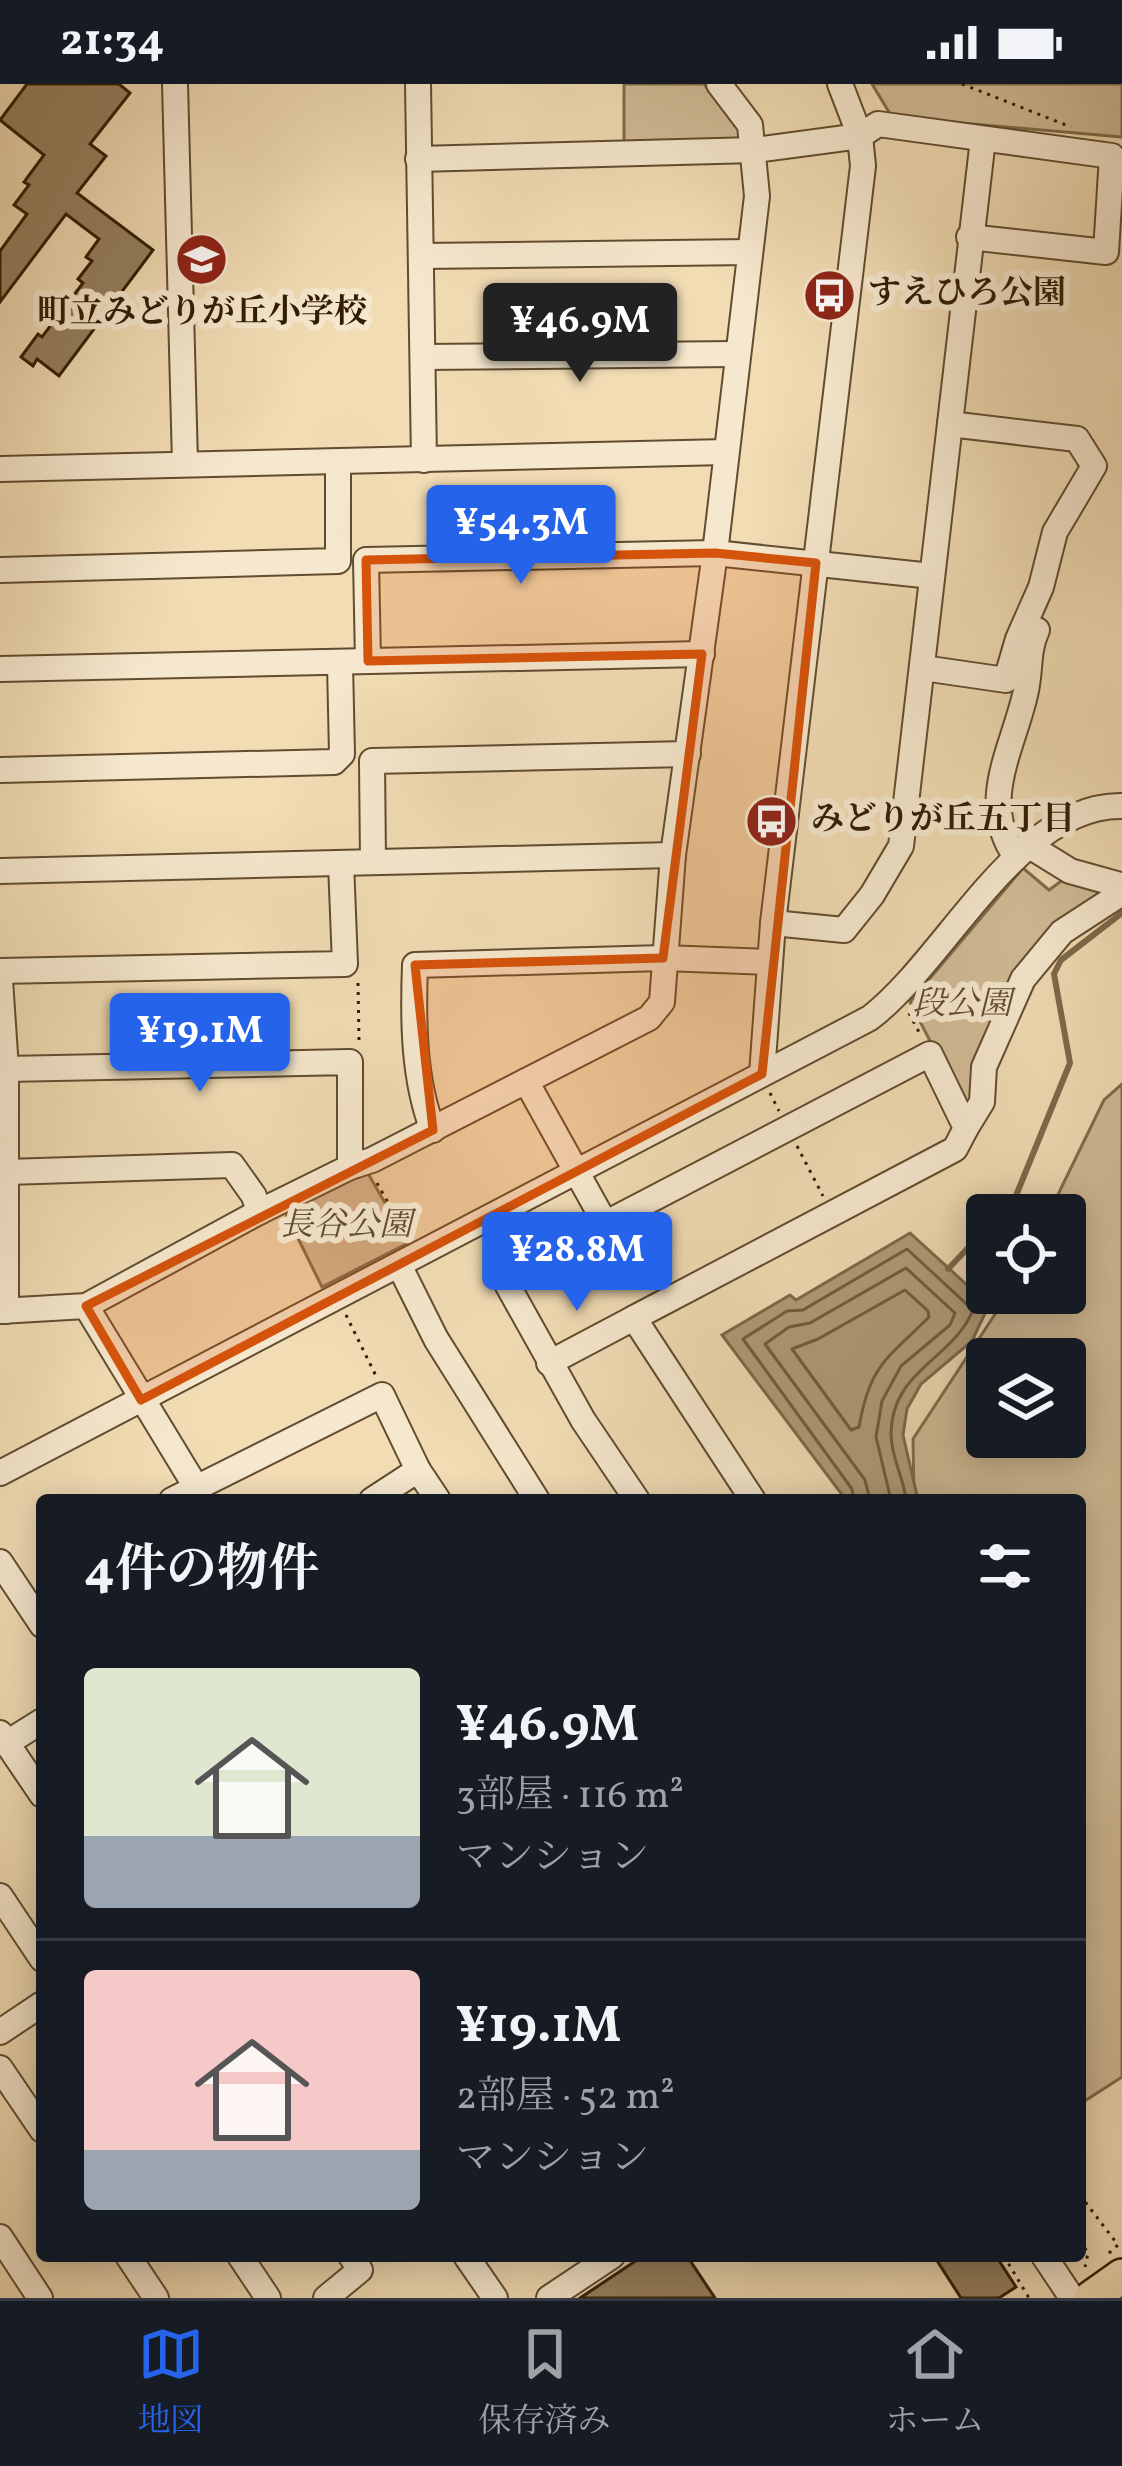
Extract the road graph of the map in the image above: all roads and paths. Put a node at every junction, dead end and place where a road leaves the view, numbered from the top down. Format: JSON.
{"nodes":[{"id":1,"x":175,"y":84,"type":"edge"},
{"id":2,"x":418,"y":84,"type":"edge"},
{"id":3,"x":719,"y":84,"type":"edge"},
{"id":4,"x":840,"y":84,"type":"edge"},
{"id":5,"x":962,"y":84,"type":"edge"},
{"id":6,"x":1081,"y":131,"type":"dead end"},
{"id":7,"x":860,"y":136,"type":"junction"},
{"id":8,"x":983,"y":139,"type":"junction"},
{"id":9,"x":755,"y":150,"type":"junction"},
{"id":10,"x":418,"y":160,"type":"junction"},
{"id":11,"x":969,"y":237,"type":"junction"},
{"id":12,"x":750,"y":252,"type":"junction"},
{"id":13,"x":421,"y":256,"type":"junction"},
{"id":14,"x":736,"y":354,"type":"junction"},
{"id":15,"x":423,"y":356,"type":"junction"},
{"id":16,"x":950,"y":424,"type":"junction"},
{"id":17,"x":726,"y":452,"type":"junction"},
{"id":18,"x":424,"y":460,"type":"junction"},
{"id":19,"x":185,"y":463,"type":"junction"},
{"id":20,"x":338,"y":463,"type":"junction"},
{"id":21,"x":1094,"y":466,"type":"junction"},
{"id":22,"x":0,"y":469,"type":"edge"},
{"id":23,"x":715,"y":553,"type":"junction"},
{"id":24,"x":816,"y":563,"type":"junction"},
{"id":25,"x":0,"y":570,"type":"edge"},
{"id":26,"x":932,"y":576,"type":"junction"},
{"id":27,"x":702,"y":654,"type":"junction"},
{"id":28,"x":368,"y":661,"type":"junction"},
{"id":29,"x":340,"y":664,"type":"junction"},
{"id":30,"x":923,"y":668,"type":"junction"},
{"id":31,"x":0,"y":669,"type":"edge"},
{"id":32,"x":688,"y":754,"type":"junction"},
{"id":33,"x":0,"y":770,"type":"edge"},
{"id":34,"x":1122,"y":806,"type":"edge"},
{"id":35,"x":1022,"y":851,"type":"junction"},
{"id":36,"x":673,"y":855,"type":"junction"},
{"id":37,"x":373,"y":861,"type":"junction"},
{"id":38,"x":341,"y":863,"type":"junction"},
{"id":39,"x":0,"y":871,"type":"edge"},
{"id":40,"x":773,"y":923,"type":"junction"},
{"id":41,"x":662,"y":958,"type":"junction"},
{"id":42,"x":769,"y":962,"type":"junction"},
{"id":43,"x":0,"y":970,"type":"edge"},
{"id":44,"x":0,"y":980,"type":"edge"},
{"id":45,"x":907,"y":1010,"type":"dead end"},
{"id":46,"x":923,"y":1040,"type":"dead end"},
{"id":47,"x":6,"y":1070,"type":"junction"},
{"id":48,"x":526,"y":1081,"type":"junction"},
{"id":49,"x":764,"y":1081,"type":"junction"},
{"id":50,"x":788,"y":1128,"type":"junction"},
{"id":51,"x":966,"y":1128,"type":"junction"},
{"id":52,"x":433,"y":1130,"type":"junction"},
{"id":53,"x":350,"y":1167,"type":"junction"},
{"id":54,"x":6,"y":1172,"type":"junction"},
{"id":55,"x":575,"y":1173,"type":"junction"},
{"id":56,"x":259,"y":1212,"type":"junction"},
{"id":57,"x":832,"y":1214,"type":"junction"},
{"id":58,"x":605,"y":1223,"type":"junction"},
{"id":59,"x":399,"y":1264,"type":"junction"},
{"id":60,"x":337,"y":1296,"type":"junction"},
{"id":61,"x":86,"y":1306,"type":"junction"},
{"id":62,"x":3,"y":1311,"type":"edge"},
{"id":63,"x":634,"y":1318,"type":"junction"},
{"id":64,"x":549,"y":1363,"type":"junction"},
{"id":65,"x":382,"y":1395,"type":"junction"},
{"id":66,"x":141,"y":1400,"type":"junction"},
{"id":67,"x":418,"y":1470,"type":"junction"},
{"id":68,"x":0,"y":1473,"type":"edge"},
{"id":69,"x":196,"y":1487,"type":"junction"},
{"id":70,"x":183,"y":1494,"type":"edge"},
{"id":71,"x":381,"y":1494,"type":"edge"},
{"id":72,"x":434,"y":1494,"type":"edge"},
{"id":73,"x":533,"y":1494,"type":"edge"},
{"id":74,"x":633,"y":1494,"type":"edge"},
{"id":75,"x":749,"y":1494,"type":"edge"},
{"id":76,"x":0,"y":1562,"type":"edge"},
{"id":77,"x":36,"y":1616,"type":"edge"},
{"id":78,"x":36,"y":1724,"type":"edge"},
{"id":79,"x":4,"y":1738,"type":"edge"},
{"id":80,"x":36,"y":1786,"type":"edge"},
{"id":81,"x":0,"y":1896,"type":"edge"},
{"id":82,"x":36,"y":1950,"type":"edge"},
{"id":83,"x":36,"y":2008,"type":"edge"},
{"id":84,"x":0,"y":2032,"type":"edge"},
{"id":85,"x":0,"y":2068,"type":"edge"},
{"id":86,"x":36,"y":2121,"type":"edge"},
{"id":87,"x":1086,"y":2203,"type":"edge"},
{"id":88,"x":0,"y":2237,"type":"edge"},
{"id":89,"x":1086,"y":2250,"type":"edge"},
{"id":90,"x":132,"y":2262,"type":"edge"},
{"id":91,"x":244,"y":2262,"type":"edge"},
{"id":92,"x":355,"y":2262,"type":"edge"},
{"id":93,"x":470,"y":2262,"type":"edge"},
{"id":94,"x":603,"y":2262,"type":"edge"},
{"id":95,"x":1008,"y":2262,"type":"edge"},
{"id":96,"x":1051,"y":2262,"type":"edge"},
{"id":97,"x":1113,"y":2266,"type":"edge"},
{"id":98,"x":1082,"y":2290,"type":"edge"},
{"id":99,"x":40,"y":2298,"type":"edge"},
{"id":100,"x":156,"y":2298,"type":"edge"},
{"id":101,"x":268,"y":2298,"type":"edge"},
{"id":102,"x":326,"y":2298,"type":"edge"},
{"id":103,"x":495,"y":2298,"type":"edge"},
{"id":104,"x":549,"y":2298,"type":"edge"},
{"id":105,"x":1029,"y":2298,"type":"edge"}],
"edges":[{"from":1,"to":19,"type":"street"},
{"from":2,"to":10,"type":"street"},
{"from":3,"to":9,"type":"street"},
{"from":4,"to":7,"type":"street"},
{"from":5,"to":6,"type":"path"},
{"from":7,"to":8,"type":"street"},
{"from":7,"to":9,"type":"street"},
{"from":7,"to":24,"type":"street"},
{"from":8,"to":11,"type":"street"},
{"from":8,"to":11,"type":"street"},
{"from":9,"to":10,"type":"street"},
{"from":9,"to":12,"type":"street"},
{"from":10,"to":13,"type":"street"},
{"from":11,"to":16,"type":"street"},
{"from":12,"to":13,"type":"street"},
{"from":12,"to":14,"type":"street"},
{"from":13,"to":15,"type":"street"},
{"from":14,"to":15,"type":"street"},
{"from":14,"to":17,"type":"street"},
{"from":15,"to":18,"type":"street"},
{"from":16,"to":21,"type":"street"},
{"from":16,"to":26,"type":"street"},
{"from":17,"to":18,"type":"street"},
{"from":17,"to":23,"type":"street"},
{"from":18,"to":20,"type":"street"},
{"from":19,"to":20,"type":"street"},
{"from":19,"to":22,"type":"street"},
{"from":20,"to":25,"type":"street"},
{"from":21,"to":30,"type":"street"},
{"from":21,"to":35,"type":"street"},
{"from":23,"to":24,"type":"street"},
{"from":23,"to":27,"type":"street"},
{"from":23,"to":28,"type":"street"},
{"from":24,"to":26,"type":"street"},
{"from":24,"to":40,"type":"street"},
{"from":26,"to":30,"type":"street"},
{"from":27,"to":28,"type":"street"},
{"from":27,"to":32,"type":"street"},
{"from":28,"to":29,"type":"street"},
{"from":29,"to":31,"type":"street"},
{"from":29,"to":33,"type":"street"},
{"from":30,"to":40,"type":"street"},
{"from":32,"to":36,"type":"street"},
{"from":32,"to":37,"type":"street"},
{"from":34,"to":35,"type":"street"},
{"from":35,"to":49,"type":"street"},
{"from":35,"to":51,"type":"street"},
{"from":36,"to":37,"type":"street"},
{"from":36,"to":41,"type":"street"},
{"from":37,"to":38,"type":"street"},
{"from":38,"to":39,"type":"street"},
{"from":38,"to":43,"type":"street"},
{"from":40,"to":42,"type":"street"},
{"from":41,"to":42,"type":"street"},
{"from":41,"to":48,"type":"street"},
{"from":41,"to":52,"type":"street"},
{"from":42,"to":49,"type":"street"},
{"from":44,"to":47,"type":"street"},
{"from":45,"to":46,"type":"path"},
{"from":47,"to":53,"type":"street"},
{"from":47,"to":54,"type":"street"},
{"from":48,"to":52,"type":"street"},
{"from":48,"to":55,"type":"street"},
{"from":49,"to":50,"type":"path"},
{"from":49,"to":55,"type":"street"},
{"from":50,"to":51,"type":"street"},
{"from":50,"to":57,"type":"path"},
{"from":50,"to":58,"type":"street"},
{"from":51,"to":57,"type":"street"},
{"from":52,"to":53,"type":"street"},
{"from":53,"to":56,"type":"street"},
{"from":54,"to":56,"type":"street"},
{"from":54,"to":62,"type":"street"},
{"from":55,"to":58,"type":"street"},
{"from":55,"to":59,"type":"street"},
{"from":56,"to":61,"type":"street"},
{"from":57,"to":63,"type":"street"},
{"from":58,"to":64,"type":"street"},
{"from":59,"to":60,"type":"street"},
{"from":59,"to":73,"type":"street"},
{"from":60,"to":65,"type":"path"},
{"from":60,"to":66,"type":"street"},
{"from":61,"to":62,"type":"street"},
{"from":61,"to":66,"type":"street"},
{"from":63,"to":64,"type":"street"},
{"from":63,"to":75,"type":"street"},
{"from":64,"to":74,"type":"street"},
{"from":65,"to":67,"type":"street"},
{"from":65,"to":69,"type":"street"},
{"from":66,"to":68,"type":"street"},
{"from":66,"to":69,"type":"street"},
{"from":67,"to":71,"type":"street"},
{"from":67,"to":72,"type":"street"},
{"from":69,"to":70,"type":"street"},
{"from":76,"to":77,"type":"street"},
{"from":78,"to":79,"type":"street"},
{"from":79,"to":80,"type":"street"},
{"from":81,"to":82,"type":"street"},
{"from":83,"to":84,"type":"street"},
{"from":85,"to":86,"type":"street"},
{"from":87,"to":97,"type":"path"},
{"from":88,"to":99,"type":"street"},
{"from":89,"to":98,"type":"path"},
{"from":90,"to":100,"type":"street"},
{"from":91,"to":101,"type":"street"},
{"from":92,"to":102,"type":"street"},
{"from":93,"to":103,"type":"street"},
{"from":94,"to":104,"type":"street"},
{"from":95,"to":105,"type":"path"},
{"from":96,"to":98,"type":"street"},
{"from":97,"to":98,"type":"highway"}]}
